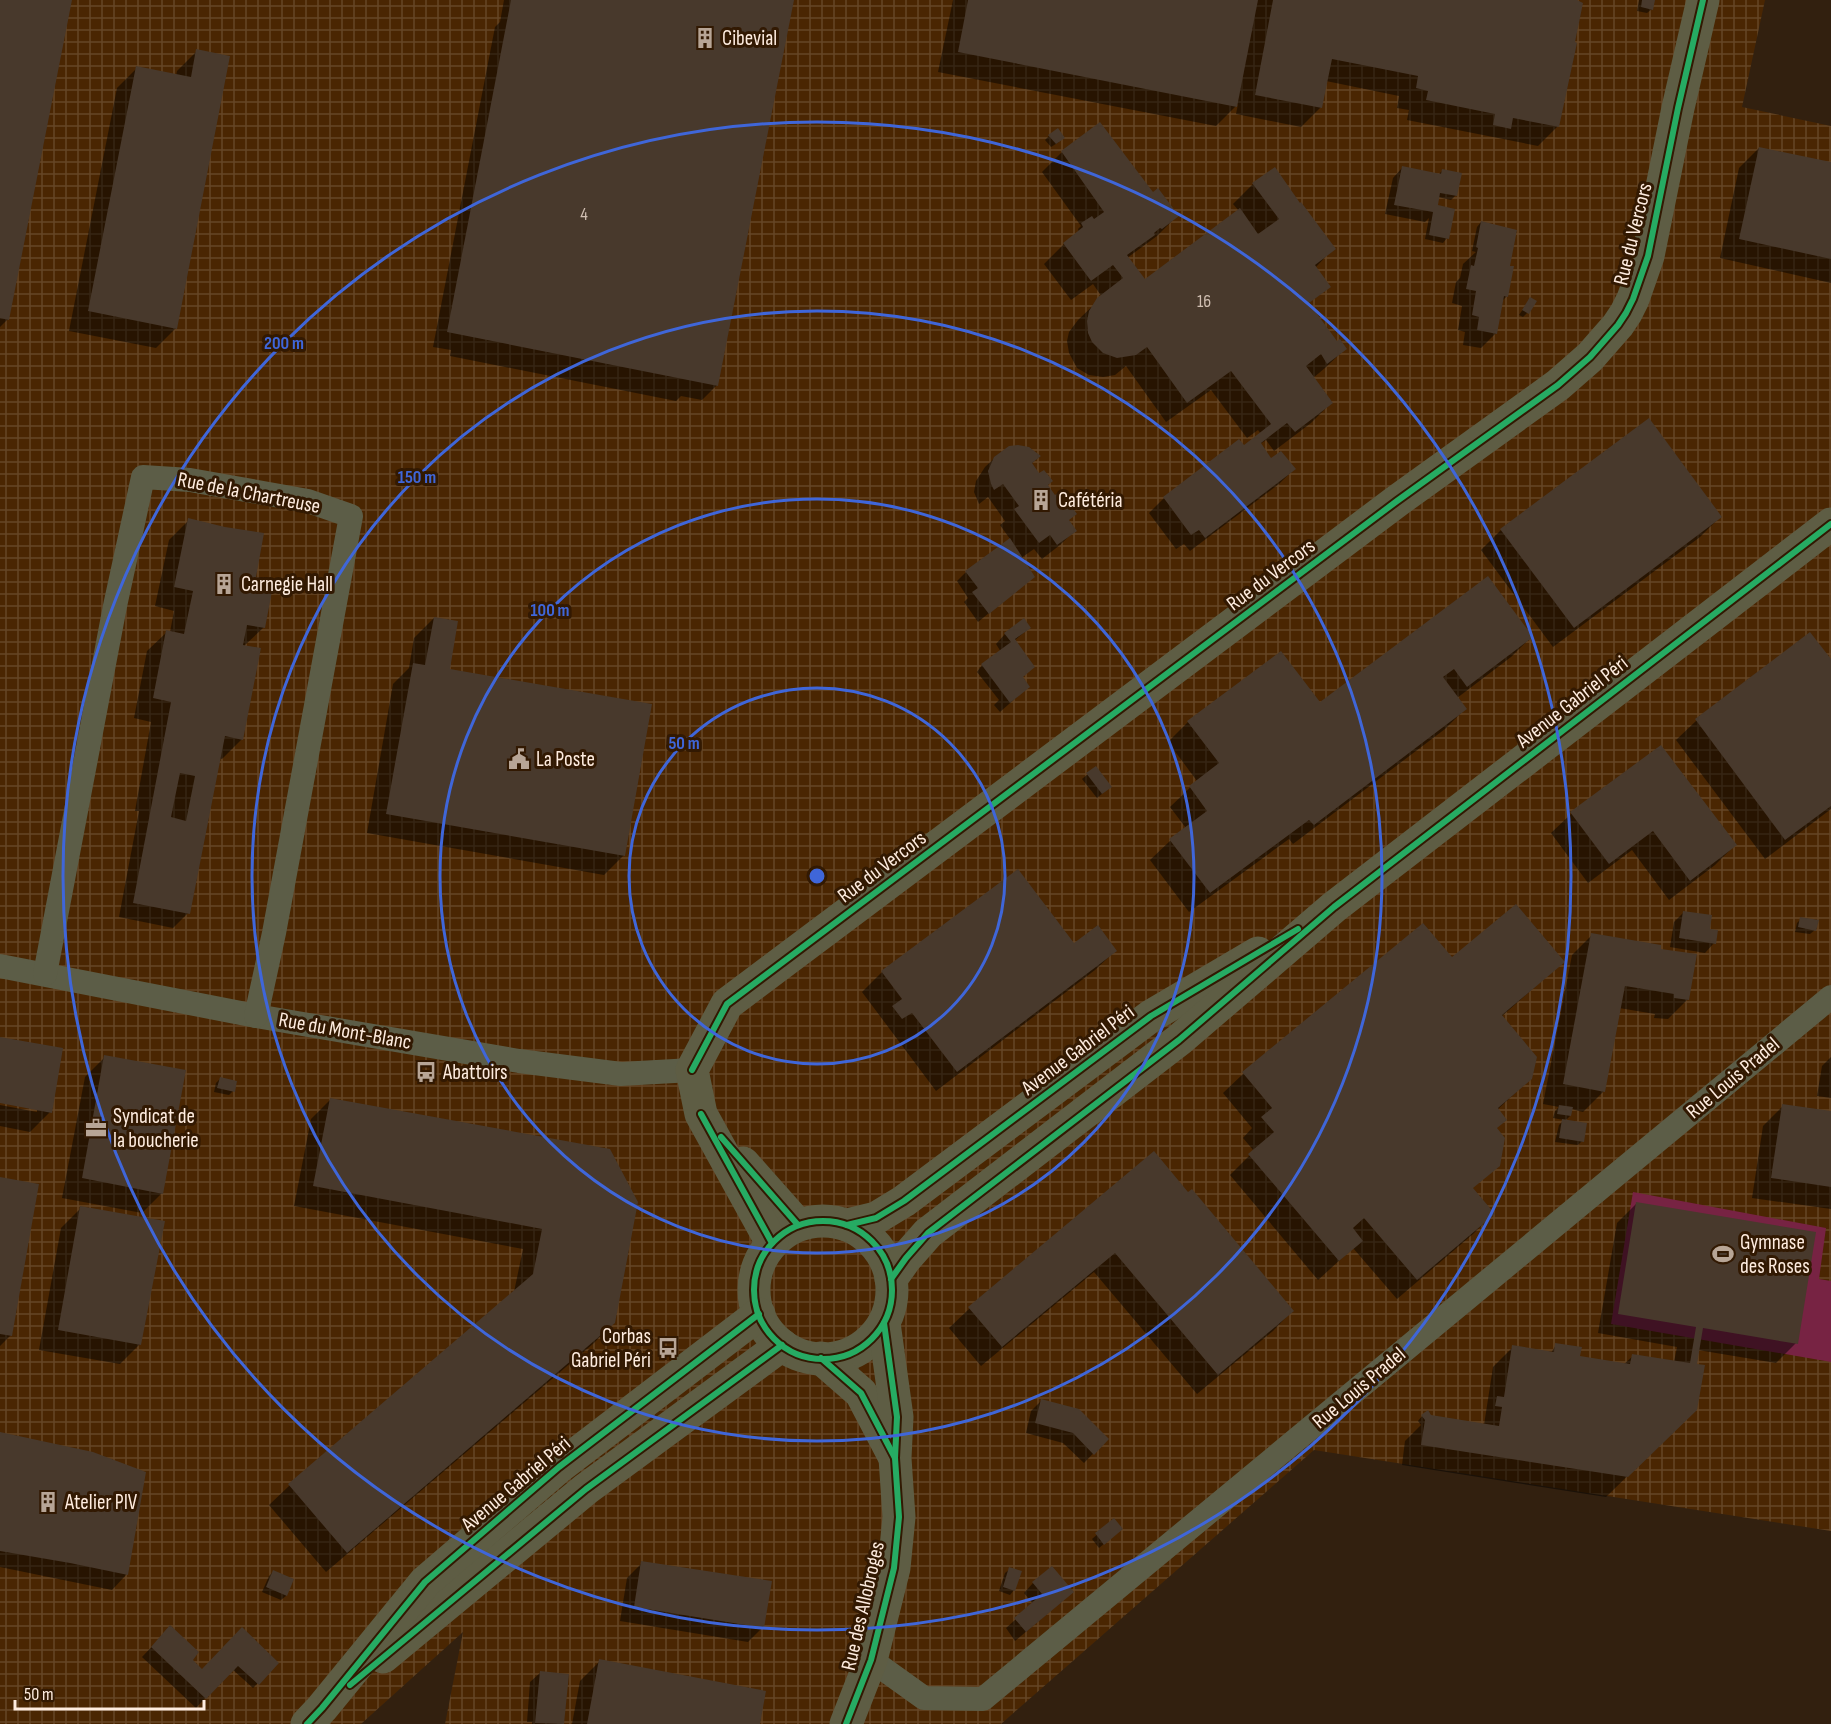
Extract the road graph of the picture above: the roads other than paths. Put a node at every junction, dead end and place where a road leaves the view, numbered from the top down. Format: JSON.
{"nodes":[{"id":1,"x":1703,"y":0,"type":"edge"},
{"id":2,"x":1831,"y":524,"type":"edge"},
{"id":3,"x":1334,"y":907,"type":"junction"},
{"id":4,"x":0,"y":966,"type":"edge"},
{"id":5,"x":45,"y":974,"type":"junction"},
{"id":6,"x":1831,"y":997,"type":"edge"},
{"id":7,"x":256,"y":1016,"type":"junction"},
{"id":8,"x":692,"y":1070,"type":"junction"},
{"id":9,"x":848,"y":1225,"type":"junction"},
{"id":10,"x":785,"y":1234,"type":"junction"},
{"id":11,"x":891,"y":1279,"type":"junction"},
{"id":12,"x":759,"y":1314,"type":"junction"},
{"id":13,"x":884,"y":1323,"type":"junction"},
{"id":14,"x":782,"y":1345,"type":"junction"},
{"id":15,"x":821,"y":1359,"type":"junction"},
{"id":16,"x":895,"y":1458,"type":"junction"},
{"id":17,"x":871,"y":1660,"type":"junction"},
{"id":18,"x":315,"y":1716,"type":"edge"},
{"id":19,"x":846,"y":1724,"type":"edge"}],
"edges":[{"from":1,"to":8,"type":"main road","name":"Rue du Vercors"},
{"from":2,"to":3,"type":"main road","name":"Avenue Gabriel Péri"},
{"from":3,"to":9,"type":"main road","name":"Avenue Gabriel Péri"},
{"from":3,"to":11,"type":"main road","name":"Avenue Gabriel Péri"},
{"from":4,"to":5,"type":"street","name":"Rue du Mont-Blanc"},
{"from":5,"to":7,"type":"street","name":"Rue du Mont-Blanc"},
{"from":5,"to":7,"type":"street","name":"Rue de la Chartreuse"},
{"from":6,"to":17,"type":"street","name":"Rue Louis Pradel"},
{"from":7,"to":8,"type":"street","name":"Rue du Mont-Blanc"},
{"from":8,"to":10,"type":"main road"},
{"from":9,"to":10,"type":"main road"},
{"from":9,"to":11,"type":"main road"},
{"from":10,"to":12,"type":"main road"},
{"from":11,"to":13,"type":"main road"},
{"from":12,"to":14,"type":"main road"},
{"from":12,"to":18,"type":"main road","name":"Avenue Gabriel Péri"},
{"from":13,"to":15,"type":"main road"},
{"from":13,"to":16,"type":"main road","name":"Rue des Allobroges"},
{"from":14,"to":15,"type":"main road"},
{"from":14,"to":18,"type":"main road","name":"Avenue Gabriel Péri"},
{"from":15,"to":16,"type":"main road","name":"Rue des Allobroges"},
{"from":16,"to":17,"type":"main road","name":"Rue des Allobroges"},
{"from":17,"to":19,"type":"main road","name":"Rue des Allobroges"}]}
